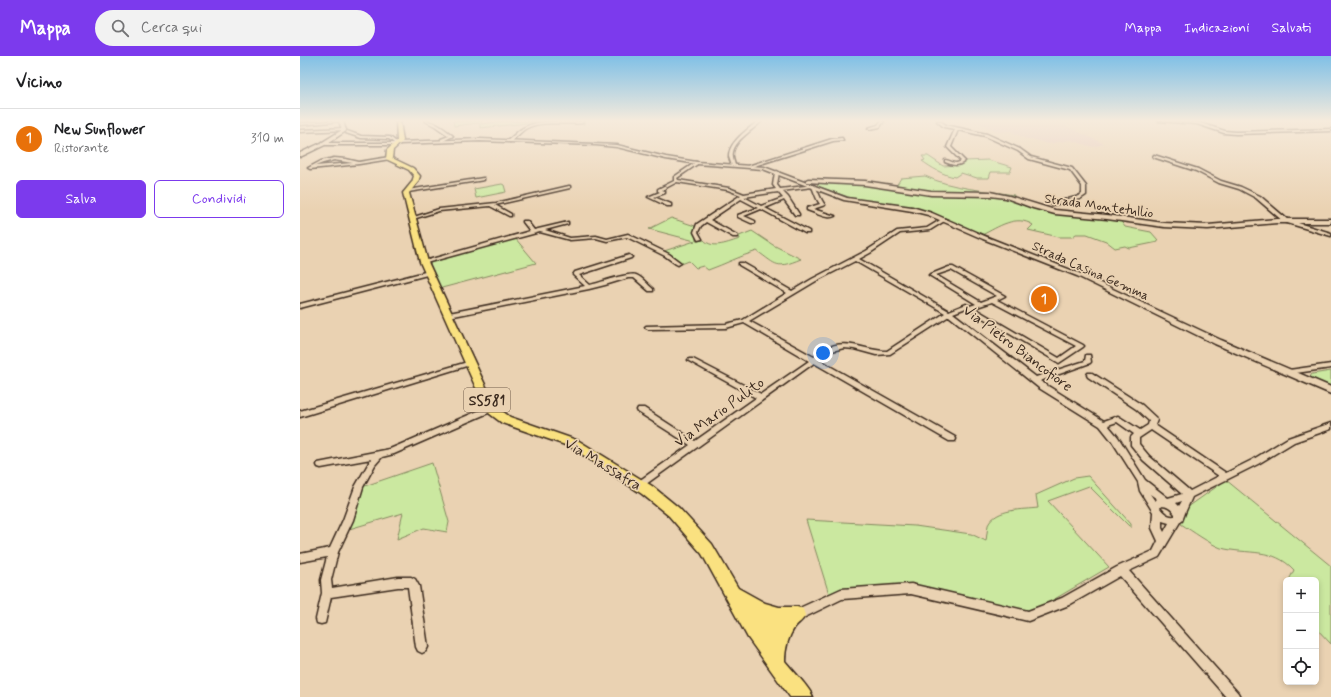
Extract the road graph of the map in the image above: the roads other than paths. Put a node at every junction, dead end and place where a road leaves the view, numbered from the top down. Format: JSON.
{"nodes":[{"id":1,"x":310,"y":151,"type":"edge"},
{"id":2,"x":390,"y":151,"type":"edge"},
{"id":3,"x":638,"y":151,"type":"edge"},
{"id":4,"x":732,"y":151,"type":"edge"},
{"id":5,"x":798,"y":151,"type":"edge"},
{"id":6,"x":953,"y":151,"type":"edge"},
{"id":7,"x":1020,"y":151,"type":"edge"},
{"id":8,"x":300,"y":155,"type":"edge"},
{"id":9,"x":1154,"y":156,"type":"dead end"},
{"id":10,"x":389,"y":158,"type":"junction"},
{"id":11,"x":946,"y":161,"type":"dead end"},
{"id":12,"x":359,"y":163,"type":"junction"},
{"id":13,"x":697,"y":163,"type":"junction"},
{"id":14,"x":733,"y":165,"type":"junction"},
{"id":15,"x":750,"y":166,"type":"junction"},
{"id":16,"x":777,"y":172,"type":"junction"},
{"id":17,"x":483,"y":179,"type":"dead end"},
{"id":18,"x":676,"y":181,"type":"junction"},
{"id":19,"x":811,"y":184,"type":"junction"},
{"id":20,"x":569,"y":187,"type":"dead end"},
{"id":21,"x":778,"y":190,"type":"junction"},
{"id":22,"x":408,"y":191,"type":"junction"},
{"id":23,"x":742,"y":196,"type":"junction"},
{"id":24,"x":786,"y":198,"type":"junction"},
{"id":25,"x":1054,"y":204,"type":"dead end"},
{"id":26,"x":491,"y":205,"type":"junction"},
{"id":27,"x":669,"y":205,"type":"dead end"},
{"id":28,"x":762,"y":208,"type":"junction"},
{"id":29,"x":798,"y":214,"type":"dead end"},
{"id":30,"x":509,"y":215,"type":"dead end"},
{"id":31,"x":833,"y":216,"type":"dead end"},
{"id":32,"x":413,"y":218,"type":"junction"},
{"id":33,"x":706,"y":220,"type":"junction"},
{"id":34,"x":944,"y":220,"type":"junction"},
{"id":35,"x":1286,"y":221,"type":"junction"},
{"id":36,"x":1331,"y":221,"type":"edge"},
{"id":37,"x":525,"y":222,"type":"dead end"},
{"id":38,"x":753,"y":222,"type":"dead end"},
{"id":39,"x":566,"y":223,"type":"dead end"},
{"id":40,"x":540,"y":230,"type":"junction"},
{"id":41,"x":533,"y":232,"type":"junction"},
{"id":42,"x":807,"y":232,"type":"dead end"},
{"id":43,"x":1331,"y":235,"type":"edge"},
{"id":44,"x":735,"y":236,"type":"dead end"},
{"id":45,"x":700,"y":239,"type":"dead end"},
{"id":46,"x":629,"y":257,"type":"dead end"},
{"id":47,"x":855,"y":259,"type":"junction"},
{"id":48,"x":424,"y":262,"type":"junction"},
{"id":49,"x":678,"y":264,"type":"dead end"},
{"id":50,"x":741,"y":264,"type":"dead end"},
{"id":51,"x":429,"y":273,"type":"junction"},
{"id":52,"x":589,"y":287,"type":"junction"},
{"id":53,"x":651,"y":290,"type":"dead end"},
{"id":54,"x":791,"y":293,"type":"junction"},
{"id":55,"x":993,"y":300,"type":"junction"},
{"id":56,"x":981,"y":304,"type":"junction"},
{"id":57,"x":300,"y":306,"type":"edge"},
{"id":58,"x":970,"y":308,"type":"junction"},
{"id":59,"x":949,"y":313,"type":"junction"},
{"id":60,"x":450,"y":315,"type":"junction"},
{"id":61,"x":745,"y":321,"type":"junction"},
{"id":62,"x":648,"y":327,"type":"dead end"},
{"id":63,"x":1088,"y":356,"type":"dead end"},
{"id":64,"x":814,"y":359,"type":"junction"},
{"id":65,"x":692,"y":360,"type":"dead end"},
{"id":66,"x":470,"y":363,"type":"junction"},
{"id":67,"x":1331,"y":366,"type":"edge"},
{"id":68,"x":1289,"y":372,"type":"junction"},
{"id":69,"x":1090,"y":375,"type":"dead end"},
{"id":70,"x":1035,"y":380,"type":"junction"},
{"id":71,"x":1331,"y":391,"type":"edge"},
{"id":72,"x":762,"y":398,"type":"junction"},
{"id":73,"x":492,"y":408,"type":"junction"},
{"id":74,"x":641,"y":410,"type":"dead end"},
{"id":75,"x":300,"y":414,"type":"edge"},
{"id":76,"x":1103,"y":424,"type":"junction"},
{"id":77,"x":1152,"y":426,"type":"junction"},
{"id":78,"x":1331,"y":426,"type":"edge"},
{"id":79,"x":1140,"y":434,"type":"junction"},
{"id":80,"x":952,"y":439,"type":"dead end"},
{"id":81,"x":696,"y":445,"type":"junction"},
{"id":82,"x":378,"y":456,"type":"junction"},
{"id":83,"x":321,"y":465,"type":"dead end"},
{"id":84,"x":1225,"y":476,"type":"junction"},
{"id":85,"x":1142,"y":482,"type":"junction"},
{"id":86,"x":639,"y":485,"type":"junction"},
{"id":87,"x":1189,"y":495,"type":"junction"},
{"id":88,"x":1167,"y":502,"type":"junction"},
{"id":89,"x":1156,"y":510,"type":"junction"},
{"id":90,"x":1178,"y":516,"type":"junction"},
{"id":91,"x":1163,"y":541,"type":"junction"},
{"id":92,"x":333,"y":552,"type":"junction"},
{"id":93,"x":300,"y":558,"type":"edge"},
{"id":94,"x":1121,"y":570,"type":"junction"},
{"id":95,"x":327,"y":593,"type":"junction"},
{"id":96,"x":732,"y":593,"type":"junction"},
{"id":97,"x":788,"y":617,"type":"junction"},
{"id":98,"x":321,"y":619,"type":"dead end"},
{"id":99,"x":754,"y":632,"type":"junction"},
{"id":100,"x":422,"y":647,"type":"dead end"},
{"id":101,"x":776,"y":664,"type":"junction"},
{"id":102,"x":798,"y":695,"type":"edge"},
{"id":103,"x":1234,"y":697,"type":"edge"}],
"edges":[{"from":1,"to":8,"type":"main road"},
{"from":2,"to":10,"type":"main road"},
{"from":3,"to":13,"type":"street","name":"Strada Casina Gemma"},
{"from":4,"to":14,"type":"street"},
{"from":5,"to":15,"type":"street"},
{"from":6,"to":11,"type":"street"},
{"from":7,"to":25,"type":"street"},
{"from":9,"to":35,"type":"street"},
{"from":10,"to":12,"type":"street"},
{"from":10,"to":22,"type":"main road"},
{"from":12,"to":12,"type":"street"},
{"from":13,"to":14,"type":"street","name":"Strada Casina Gemma"},
{"from":13,"to":18,"type":"street"},
{"from":14,"to":15,"type":"street","name":"Strada Casina Gemma"},
{"from":15,"to":16,"type":"street","name":"Strada Casina Gemma"},
{"from":16,"to":19,"type":"street","name":"Strada Casina Gemma"},
{"from":16,"to":21,"type":"street"},
{"from":17,"to":22,"type":"street"},
{"from":18,"to":23,"type":"street"},
{"from":18,"to":27,"type":"street"},
{"from":19,"to":21,"type":"street"},
{"from":19,"to":31,"type":"street"},
{"from":19,"to":34,"type":"street","name":"Strada Casina Gemma"},
{"from":19,"to":35,"type":"street","name":"Strada Montetullio"},
{"from":20,"to":26,"type":"street"},
{"from":21,"to":23,"type":"street"},
{"from":21,"to":24,"type":"street"},
{"from":22,"to":32,"type":"main road","name":"Via Massafra","number":"SS581"},
{"from":23,"to":28,"type":"street"},
{"from":23,"to":33,"type":"street"},
{"from":24,"to":28,"type":"street"},
{"from":24,"to":29,"type":"street"},
{"from":26,"to":30,"type":"street"},
{"from":26,"to":32,"type":"street"},
{"from":28,"to":38,"type":"street"},
{"from":28,"to":42,"type":"street"},
{"from":32,"to":48,"type":"main road","name":"Via Massafra","number":"SS581"},
{"from":33,"to":44,"type":"street"},
{"from":33,"to":45,"type":"street"},
{"from":34,"to":47,"type":"street"},
{"from":34,"to":68,"type":"street","name":"Strada Casina Gemma"},
{"from":35,"to":36,"type":"street","name":"Strada Montetullio"},
{"from":35,"to":43,"type":"street"},
{"from":37,"to":41,"type":"street"},
{"from":39,"to":40,"type":"street"},
{"from":40,"to":41,"type":"street"},
{"from":40,"to":49,"type":"street"},
{"from":41,"to":48,"type":"street"},
{"from":46,"to":52,"type":"street"},
{"from":47,"to":54,"type":"street"},
{"from":47,"to":59,"type":"street","name":"Via Pietro Biancofiore"},
{"from":48,"to":51,"type":"main road","name":"Via Massafra","number":"SS581"},
{"from":50,"to":54,"type":"street"},
{"from":51,"to":57,"type":"street"},
{"from":51,"to":60,"type":"main road","name":"Via Massafra","number":"SS581"},
{"from":52,"to":53,"type":"street"},
{"from":52,"to":60,"type":"street"},
{"from":54,"to":61,"type":"street"},
{"from":55,"to":56,"type":"street","name":"Via Mario Pulito"},
{"from":55,"to":56,"type":"street"},
{"from":55,"to":58,"type":"street"},
{"from":56,"to":58,"type":"street","name":"Via Mario Pulito"},
{"from":58,"to":59,"type":"street","name":"Via Mario Pulito"},
{"from":59,"to":64,"type":"street","name":"Via Mario Pulito"},
{"from":59,"to":70,"type":"street","name":"Via Pietro Biancofiore"},
{"from":60,"to":66,"type":"main road","name":"Via Massafra","number":"SS581"},
{"from":61,"to":62,"type":"street"},
{"from":61,"to":64,"type":"street"},
{"from":63,"to":70,"type":"street"},
{"from":64,"to":72,"type":"street","name":"Via Mario Pulito"},
{"from":64,"to":80,"type":"street"},
{"from":65,"to":72,"type":"street"},
{"from":66,"to":73,"type":"main road","name":"Via Massafra","number":"SS581"},
{"from":66,"to":75,"type":"street"},
{"from":67,"to":68,"type":"street"},
{"from":68,"to":71,"type":"street","name":"Strada Casina Gemma"},
{"from":69,"to":77,"type":"street"},
{"from":70,"to":76,"type":"street","name":"Via Pietro Biancofiore"},
{"from":72,"to":81,"type":"street","name":"Via Mario Pulito"},
{"from":73,"to":82,"type":"street"},
{"from":73,"to":86,"type":"main road","name":"Via Massafra","number":"SS581"},
{"from":74,"to":81,"type":"street"},
{"from":76,"to":79,"type":"street"},
{"from":76,"to":85,"type":"street","name":"Via Pietro Biancofiore"},
{"from":77,"to":79,"type":"street"},
{"from":77,"to":84,"type":"street"},
{"from":78,"to":84,"type":"street"},
{"from":79,"to":87,"type":"street"},
{"from":81,"to":86,"type":"street","name":"Via Mario Pulito"},
{"from":82,"to":83,"type":"street"},
{"from":82,"to":92,"type":"street"},
{"from":84,"to":87,"type":"street"},
{"from":85,"to":88,"type":"street"},
{"from":85,"to":89,"type":"street"},
{"from":86,"to":96,"type":"main road","name":"Via Massafra","number":"SS581"},
{"from":87,"to":88,"type":"street"},
{"from":87,"to":90,"type":"street"},
{"from":88,"to":89,"type":"street"},
{"from":88,"to":90,"type":"street"},
{"from":89,"to":90,"type":"street"},
{"from":89,"to":91,"type":"street"},
{"from":90,"to":91,"type":"street"},
{"from":91,"to":94,"type":"street"},
{"from":92,"to":93,"type":"street"},
{"from":92,"to":95,"type":"street"},
{"from":94,"to":97,"type":"street"},
{"from":94,"to":103,"type":"street"},
{"from":95,"to":98,"type":"street"},
{"from":95,"to":100,"type":"street"},
{"from":96,"to":97,"type":"main road"},
{"from":96,"to":99,"type":"main road","name":"Via Massafra","number":"SS581"},
{"from":97,"to":99,"type":"main road"},
{"from":97,"to":101,"type":"main road"},
{"from":99,"to":101,"type":"main road","name":"Via Massafra","number":"SS581"},
{"from":101,"to":102,"type":"main road","name":"Via Massafra","number":"SS581"}]}
